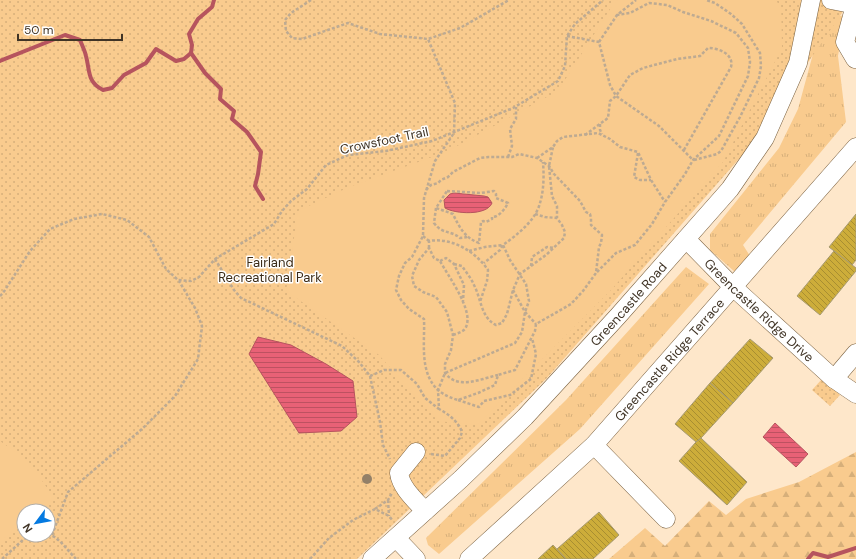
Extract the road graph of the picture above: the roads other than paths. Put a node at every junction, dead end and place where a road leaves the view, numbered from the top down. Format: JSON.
{"nodes":[{"id":1,"x":811,"y":0,"type":"edge"},
{"id":2,"x":830,"y":0,"type":"edge"},
{"id":3,"x":856,"y":5,"type":"edge"},
{"id":4,"x":855,"y":59,"type":"dead end"},
{"id":5,"x":856,"y":147,"type":"edge"},
{"id":6,"x":686,"y":239,"type":"junction"},
{"id":7,"x":733,"y":286,"type":"junction"},
{"id":8,"x":856,"y":354,"type":"edge"},
{"id":9,"x":834,"y":379,"type":"junction"},
{"id":10,"x":856,"y":394,"type":"edge"},
{"id":11,"x":594,"y":445,"type":"junction"},
{"id":12,"x":416,"y":452,"type":"road end"},
{"id":13,"x":425,"y":511,"type":"junction"},
{"id":14,"x":666,"y":519,"type":"dead end"},
{"id":15,"x":399,"y":535,"type":"junction"},
{"id":16,"x":372,"y":559,"type":"edge"},
{"id":17,"x":416,"y":559,"type":"edge"},
{"id":18,"x":469,"y":559,"type":"edge"}],
"edges":[{"from":1,"to":6,"type":"street","name":"Greencastle Road"},
{"from":2,"to":3,"type":"street"},
{"from":3,"to":4,"type":"street"},
{"from":5,"to":7,"type":"street","name":"Greencastle Ridge Terrace"},
{"from":6,"to":7,"type":"street","name":"Greencastle Ridge Drive"},
{"from":6,"to":13,"type":"street","name":"Greencastle Road"},
{"from":7,"to":9,"type":"street","name":"Greencastle Ridge Drive"},
{"from":7,"to":11,"type":"street","name":"Greencastle Ridge Terrace"},
{"from":8,"to":9,"type":"street"},
{"from":9,"to":10,"type":"street","name":"Greencastle Ridge Drive"},
{"from":11,"to":14,"type":"street"},
{"from":11,"to":18,"type":"street","name":"Greencastle Ridge Terrace"},
{"from":12,"to":13,"type":"street"},
{"from":13,"to":15,"type":"street","name":"Greencastle Road"},
{"from":15,"to":16,"type":"street","name":"Greencastle Road"},
{"from":15,"to":17,"type":"street"}]}
